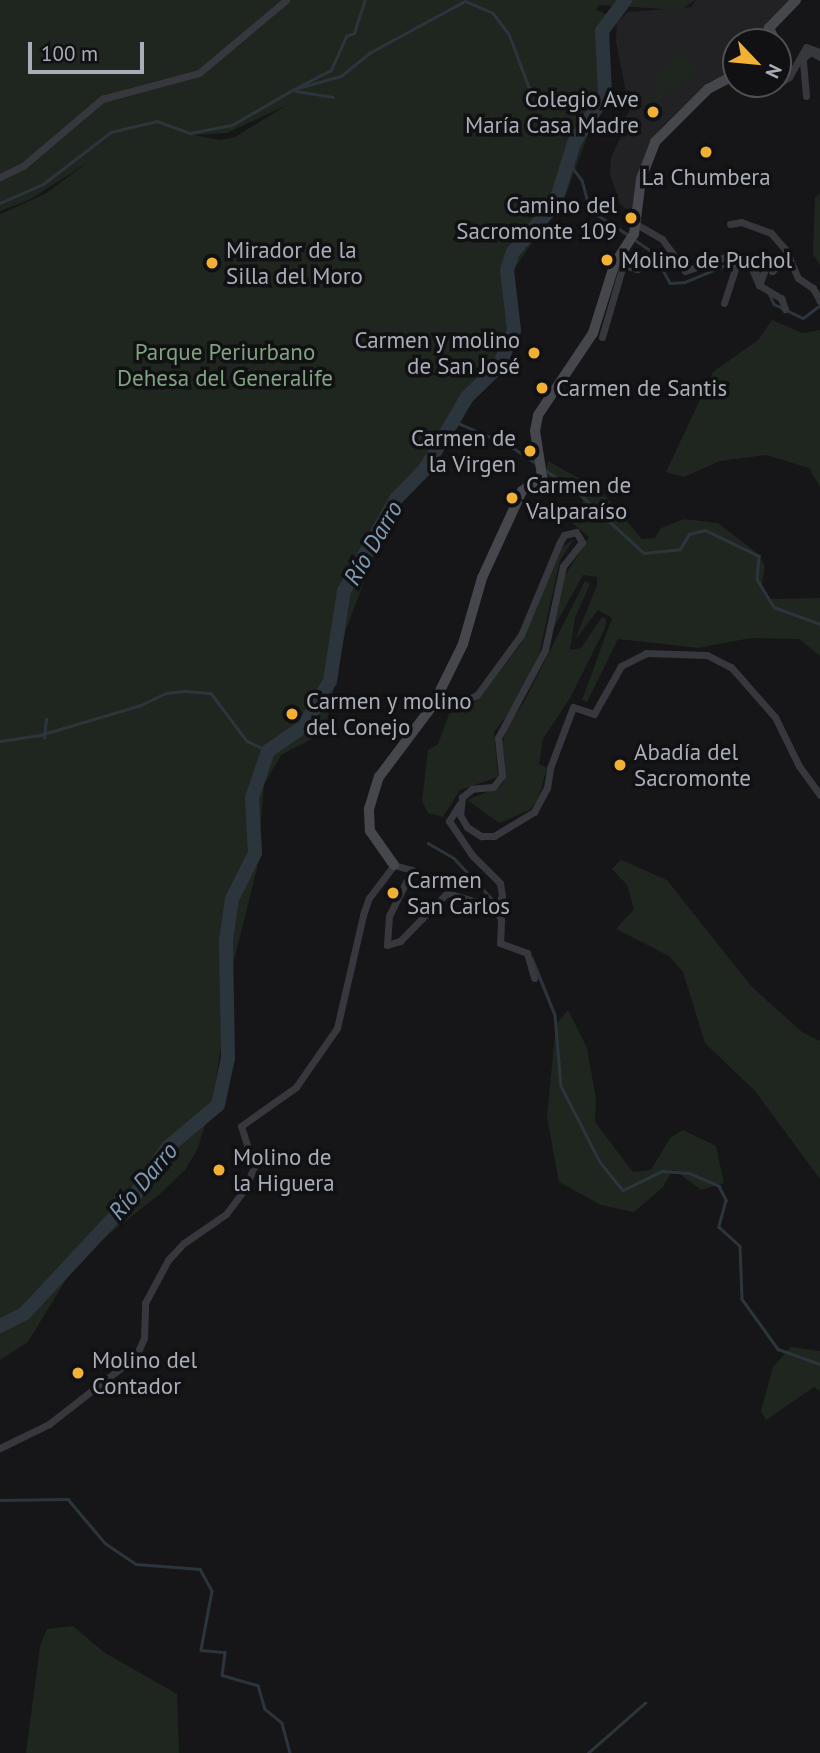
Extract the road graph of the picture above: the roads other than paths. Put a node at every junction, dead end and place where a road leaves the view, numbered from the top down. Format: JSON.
{"nodes":[{"id":1,"x":286,"y":0,"type":"edge"},
{"id":2,"x":796,"y":0,"type":"edge"},
{"id":3,"x":769,"y":28,"type":"edge"},
{"id":4,"x":820,"y":55,"type":"edge"},
{"id":5,"x":792,"y":72,"type":"edge"},
{"id":6,"x":722,"y":82,"type":"edge"},
{"id":7,"x":806,"y":96,"type":"dead end"},
{"id":8,"x":0,"y":177,"type":"edge"},
{"id":9,"x":730,"y":224,"type":"dead end"},
{"id":10,"x":635,"y":229,"type":"junction"},
{"id":11,"x":789,"y":257,"type":"junction"},
{"id":12,"x":747,"y":258,"type":"junction"},
{"id":13,"x":616,"y":259,"type":"junction"},
{"id":14,"x":759,"y":285,"type":"junction"},
{"id":15,"x":820,"y":301,"type":"edge"},
{"id":16,"x":724,"y":303,"type":"dead end"},
{"id":17,"x":785,"y":309,"type":"dead end"},
{"id":18,"x":602,"y":337,"type":"dead end"},
{"id":19,"x":436,"y":697,"type":"junction"},
{"id":20,"x":820,"y":795,"type":"edge"},
{"id":21,"x":459,"y":805,"type":"junction"},
{"id":22,"x":394,"y":865,"type":"junction"},
{"id":23,"x":496,"y":908,"type":"junction"},
{"id":24,"x":534,"y":978,"type":"dead end"},
{"id":25,"x":0,"y":1448,"type":"edge"}],
"edges":[{"from":1,"to":8,"type":"street"},
{"from":2,"to":3,"type":"street"},
{"from":4,"to":5,"type":"street"},
{"from":4,"to":7,"type":"street"},
{"from":6,"to":10,"type":"street"},
{"from":9,"to":11,"type":"street"},
{"from":10,"to":12,"type":"street"},
{"from":10,"to":13,"type":"street"},
{"from":11,"to":14,"type":"street"},
{"from":11,"to":15,"type":"street"},
{"from":12,"to":14,"type":"street"},
{"from":12,"to":16,"type":"street"},
{"from":13,"to":18,"type":"street"},
{"from":13,"to":19,"type":"street"},
{"from":14,"to":17,"type":"street"},
{"from":19,"to":21,"type":"street"},
{"from":19,"to":22,"type":"street"},
{"from":20,"to":21,"type":"street"},
{"from":21,"to":23,"type":"street"},
{"from":22,"to":23,"type":"street"},
{"from":22,"to":25,"type":"street"},
{"from":23,"to":24,"type":"street"}]}
